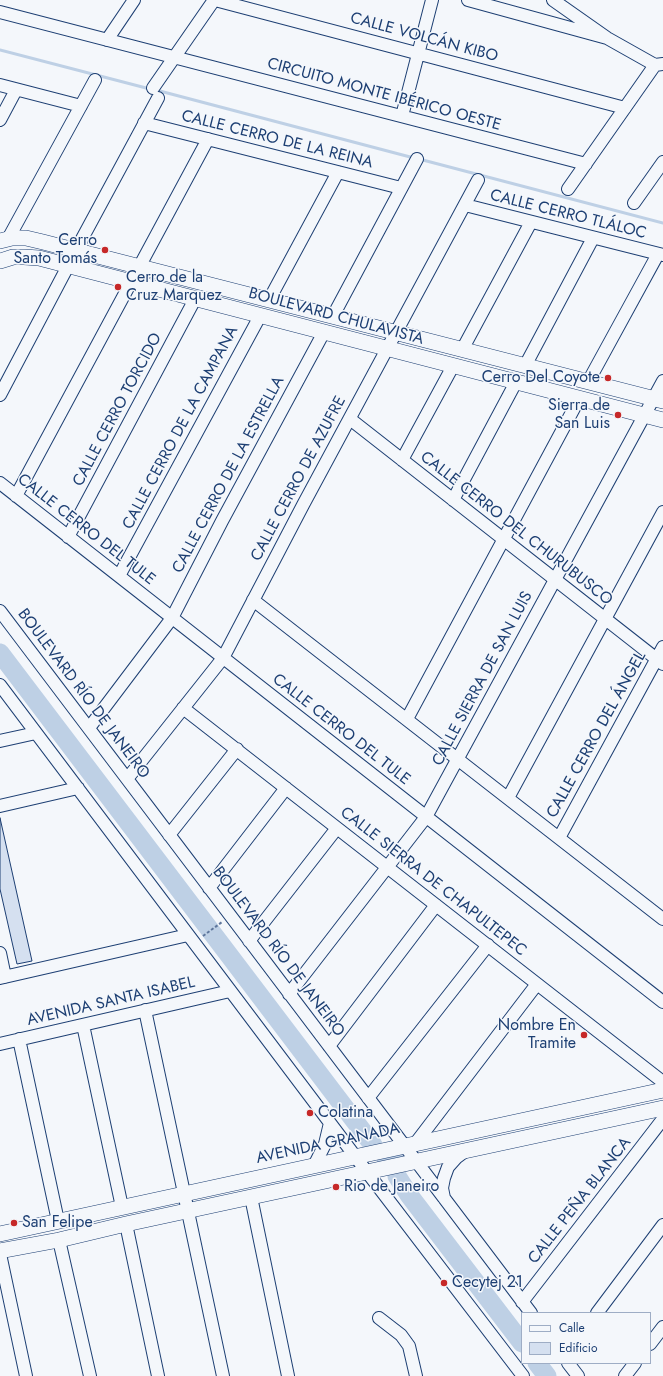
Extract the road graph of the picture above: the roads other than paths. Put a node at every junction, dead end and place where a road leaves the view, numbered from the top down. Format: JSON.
{"nodes":[{"id":1,"x":134,"y":0,"type":"edge"},
{"id":2,"x":215,"y":0,"type":"edge"},
{"id":3,"x":432,"y":0,"type":"edge"},
{"id":4,"x":468,"y":0,"type":"edge"},
{"id":5,"x":553,"y":0,"type":"edge"},
{"id":6,"x":0,"y":12,"type":"edge"},
{"id":7,"x":607,"y":38,"type":"junction"},
{"id":8,"x":107,"y":40,"type":"junction"},
{"id":9,"x":418,"y":53,"type":"junction"},
{"id":10,"x":175,"y":57,"type":"junction"},
{"id":11,"x":659,"y":65,"type":"edge"},
{"id":12,"x":95,"y":80,"type":"dead end"},
{"id":13,"x":0,"y":85,"type":"edge"},
{"id":14,"x":16,"y":90,"type":"junction"},
{"id":15,"x":80,"y":106,"type":"junction"},
{"id":16,"x":625,"y":108,"type":"junction"},
{"id":17,"x":402,"y":116,"type":"junction"},
{"id":18,"x":0,"y":120,"type":"edge"},
{"id":19,"x":144,"y":122,"type":"junction"},
{"id":20,"x":208,"y":139,"type":"junction"},
{"id":21,"x":417,"y":159,"type":"dead end"},
{"id":22,"x":663,"y":162,"type":"edge"},
{"id":23,"x":586,"y":164,"type":"junction"},
{"id":24,"x":338,"y":172,"type":"junction"},
{"id":25,"x":658,"y":178,"type":"edge"},
{"id":26,"x":478,"y":180,"type":"dead end"},
{"id":27,"x":401,"y":188,"type":"junction"},
{"id":28,"x":568,"y":189,"type":"dead end"},
{"id":29,"x":634,"y":203,"type":"dead end"},
{"id":30,"x":465,"y":205,"type":"junction"},
{"id":31,"x":531,"y":222,"type":"junction"},
{"id":32,"x":594,"y":238,"type":"junction"},
{"id":33,"x":4,"y":240,"type":"edge"},
{"id":34,"x":76,"y":250,"type":"junction"},
{"id":35,"x":660,"y":255,"type":"edge"},
{"id":36,"x":0,"y":261,"type":"edge"},
{"id":37,"x":68,"y":266,"type":"junction"},
{"id":38,"x":140,"y":266,"type":"junction"},
{"id":39,"x":131,"y":282,"type":"junction"},
{"id":40,"x":195,"y":299,"type":"junction"},
{"id":41,"x":269,"y":300,"type":"junction"},
{"id":42,"x":260,"y":316,"type":"junction"},
{"id":43,"x":333,"y":316,"type":"junction"},
{"id":44,"x":324,"y":332,"type":"junction"},
{"id":45,"x":396,"y":333,"type":"junction"},
{"id":46,"x":387,"y":349,"type":"junction"},
{"id":47,"x":462,"y":350,"type":"junction"},
{"id":48,"x":453,"y":366,"type":"junction"},
{"id":49,"x":525,"y":366,"type":"junction"},
{"id":50,"x":663,"y":381,"type":"edge"},
{"id":51,"x":516,"y":382,"type":"junction"},
{"id":52,"x":588,"y":382,"type":"junction"},
{"id":53,"x":0,"y":395,"type":"edge"},
{"id":54,"x":579,"y":399,"type":"junction"},
{"id":55,"x":658,"y":400,"type":"edge"},
{"id":56,"x":644,"y":416,"type":"junction"},
{"id":57,"x":350,"y":419,"type":"junction"},
{"id":58,"x":663,"y":420,"type":"edge"},
{"id":59,"x":402,"y":460,"type":"junction"},
{"id":60,"x":0,"y":484,"type":"edge"},
{"id":61,"x":16,"y":496,"type":"junction"},
{"id":62,"x":453,"y":500,"type":"junction"},
{"id":63,"x":663,"y":512,"type":"edge"},
{"id":64,"x":68,"y":537,"type":"junction"},
{"id":65,"x":504,"y":540,"type":"junction"},
{"id":66,"x":119,"y":576,"type":"junction"},
{"id":67,"x":555,"y":580,"type":"junction"},
{"id":68,"x":253,"y":600,"type":"junction"},
{"id":69,"x":0,"y":611,"type":"edge"},
{"id":70,"x":172,"y":618,"type":"junction"},
{"id":71,"x":605,"y":619,"type":"junction"},
{"id":72,"x":663,"y":647,"type":"edge"},
{"id":73,"x":223,"y":658,"type":"junction"},
{"id":74,"x":660,"y":662,"type":"edge"},
{"id":75,"x":0,"y":685,"type":"edge"},
{"id":76,"x":183,"y":708,"type":"junction"},
{"id":77,"x":406,"y":719,"type":"junction"},
{"id":78,"x":88,"y":728,"type":"junction"},
{"id":79,"x":36,"y":733,"type":"junction"},
{"id":80,"x":0,"y":741,"type":"edge"},
{"id":81,"x":237,"y":749,"type":"junction"},
{"id":82,"x":458,"y":759,"type":"junction"},
{"id":83,"x":127,"y":779,"type":"junction"},
{"id":84,"x":78,"y":788,"type":"junction"},
{"id":85,"x":286,"y":788,"type":"junction"},
{"id":86,"x":508,"y":798,"type":"junction"},
{"id":87,"x":0,"y":806,"type":"edge"},
{"id":88,"x":426,"y":817,"type":"junction"},
{"id":89,"x":337,"y":828,"type":"junction"},
{"id":90,"x":169,"y":835,"type":"junction"},
{"id":91,"x":559,"y":838,"type":"junction"},
{"id":92,"x":387,"y":867,"type":"junction"},
{"id":93,"x":210,"y":888,"type":"junction"},
{"id":94,"x":436,"y":905,"type":"junction"},
{"id":95,"x":663,"y":919,"type":"edge"},
{"id":96,"x":191,"y":939,"type":"junction"},
{"id":97,"x":249,"y":940,"type":"junction"},
{"id":98,"x":488,"y":945,"type":"junction"},
{"id":99,"x":0,"y":953,"type":"edge"},
{"id":100,"x":3,"y":977,"type":"edge"},
{"id":101,"x":537,"y":984,"type":"junction"},
{"id":102,"x":230,"y":991,"type":"junction"},
{"id":103,"x":289,"y":994,"type":"junction"},
{"id":104,"x":663,"y":1002,"type":"edge"},
{"id":105,"x":145,"y":1010,"type":"junction"},
{"id":106,"x":83,"y":1025,"type":"junction"},
{"id":107,"x":19,"y":1039,"type":"junction"},
{"id":108,"x":0,"y":1044,"type":"edge"},
{"id":109,"x":329,"y":1046,"type":"junction"},
{"id":110,"x":663,"y":1082,"type":"edge"},
{"id":111,"x":663,"y":1090,"type":"edge"},
{"id":112,"x":368,"y":1098,"type":"junction"},
{"id":113,"x":663,"y":1108,"type":"edge"},
{"id":114,"x":663,"y":1119,"type":"edge"},
{"id":115,"x":330,"y":1123,"type":"junction"},
{"id":116,"x":410,"y":1145,"type":"junction"},
{"id":117,"x":466,"y":1151,"type":"junction"},
{"id":118,"x":355,"y":1157,"type":"junction"},
{"id":119,"x":416,"y":1161,"type":"junction"},
{"id":120,"x":314,"y":1166,"type":"junction"},
{"id":121,"x":367,"y":1172,"type":"junction"},
{"id":122,"x":184,"y":1194,"type":"junction"},
{"id":123,"x":251,"y":1197,"type":"junction"},
{"id":124,"x":444,"y":1198,"type":"junction"},
{"id":125,"x":122,"y":1207,"type":"junction"},
{"id":126,"x":188,"y":1211,"type":"junction"},
{"id":127,"x":58,"y":1221,"type":"junction"},
{"id":128,"x":126,"y":1224,"type":"junction"},
{"id":129,"x":663,"y":1225,"type":"edge"},
{"id":130,"x":0,"y":1234,"type":"edge"},
{"id":131,"x":58,"y":1240,"type":"junction"},
{"id":132,"x":0,"y":1253,"type":"edge"},
{"id":133,"x":522,"y":1302,"type":"junction"},
{"id":134,"x":530,"y":1312,"type":"edge"},
{"id":135,"x":598,"y":1312,"type":"edge"},
{"id":136,"x":379,"y":1318,"type":"dead end"},
{"id":137,"x":663,"y":1327,"type":"edge"},
{"id":138,"x":651,"y":1343,"type":"edge"},
{"id":139,"x":569,"y":1364,"type":"edge"},
{"id":140,"x":634,"y":1364,"type":"edge"},
{"id":141,"x":26,"y":1376,"type":"edge"},
{"id":142,"x":90,"y":1376,"type":"edge"},
{"id":143,"x":158,"y":1376,"type":"edge"},
{"id":144,"x":222,"y":1376,"type":"edge"},
{"id":145,"x":288,"y":1376,"type":"edge"},
{"id":146,"x":416,"y":1376,"type":"edge"},
{"id":147,"x":524,"y":1376,"type":"edge"},
{"id":148,"x":578,"y":1376,"type":"edge"},
{"id":149,"x":625,"y":1376,"type":"edge"}],
"edges":[{"from":1,"to":8,"type":"street"},
{"from":2,"to":9,"type":"street","name":"CALLE VOLCÁN KIBO"},
{"from":2,"to":10,"type":"street"},
{"from":3,"to":9,"type":"street"},
{"from":4,"to":7,"type":"street"},
{"from":5,"to":7,"type":"street"},
{"from":6,"to":8,"type":"street","name":"CIRCUITO MONTE IBÉRICO OESTE"},
{"from":7,"to":11,"type":"street"},
{"from":8,"to":10,"type":"street","name":"CIRCUITO MONTE IBÉRICO OESTE"},
{"from":9,"to":16,"type":"street","name":"CALLE VOLCÁN KIBO"},
{"from":9,"to":17,"type":"street"},
{"from":10,"to":17,"type":"street","name":"CIRCUITO MONTE IBÉRICO OESTE"},
{"from":10,"to":19,"type":"street"},
{"from":11,"to":16,"type":"street"},
{"from":12,"to":15,"type":"street"},
{"from":13,"to":14,"type":"street"},
{"from":14,"to":15,"type":"street"},
{"from":14,"to":18,"type":"street"},
{"from":15,"to":33,"type":"street"},
{"from":16,"to":23,"type":"street"},
{"from":17,"to":23,"type":"street","name":"CIRCUITO MONTE IBÉRICO OESTE"},
{"from":19,"to":20,"type":"street","name":"CALLE CERRO DE LA REINA"},
{"from":19,"to":34,"type":"street"},
{"from":20,"to":24,"type":"street","name":"CALLE CERRO DE LA REINA"},
{"from":20,"to":38,"type":"street"},
{"from":21,"to":27,"type":"street"},
{"from":22,"to":25,"type":"street"},
{"from":23,"to":28,"type":"street"},
{"from":24,"to":27,"type":"street","name":"CALLE CERRO DE LA REINA"},
{"from":24,"to":41,"type":"street"},
{"from":25,"to":29,"type":"street"},
{"from":26,"to":30,"type":"street","name":"CALLE CERRO DE AZUFRE"},
{"from":27,"to":43,"type":"street"},
{"from":30,"to":31,"type":"street","name":"CALLE CERRO TLÁLOC"},
{"from":30,"to":45,"type":"street","name":"CALLE CERRO DE AZUFRE"},
{"from":31,"to":32,"type":"street","name":"CALLE CERRO TLÁLOC"},
{"from":31,"to":47,"type":"street"},
{"from":32,"to":35,"type":"street","name":"CALLE CERRO TLÁLOC"},
{"from":32,"to":49,"type":"street"},
{"from":33,"to":34,"type":"main road","name":"BOULEVARD CHULAVISTA"},
{"from":34,"to":38,"type":"main road","name":"BOULEVARD CHULAVISTA"},
{"from":35,"to":52,"type":"street"},
{"from":36,"to":37,"type":"main road","name":"BOULEVARD CHULAVISTA"},
{"from":37,"to":39,"type":"main road","name":"BOULEVARD CHULAVISTA"},
{"from":37,"to":53,"type":"street"},
{"from":38,"to":39,"type":"street"},
{"from":38,"to":41,"type":"main road","name":"BOULEVARD CHULAVISTA"},
{"from":39,"to":40,"type":"main road","name":"BOULEVARD CHULAVISTA"},
{"from":39,"to":61,"type":"street"},
{"from":40,"to":42,"type":"main road","name":"BOULEVARD CHULAVISTA"},
{"from":40,"to":64,"type":"street","name":"CALLE CERRO TORCIDO"},
{"from":41,"to":43,"type":"main road","name":"BOULEVARD CHULAVISTA"},
{"from":42,"to":44,"type":"main road","name":"BOULEVARD CHULAVISTA"},
{"from":42,"to":66,"type":"street","name":"CALLE CERRO DE LA CAMPANA"},
{"from":43,"to":45,"type":"main road","name":"BOULEVARD CHULAVISTA"},
{"from":44,"to":46,"type":"main road","name":"BOULEVARD CHULAVISTA"},
{"from":44,"to":70,"type":"street","name":"CALLE CERRO DE LA ESTRELLA"},
{"from":45,"to":46,"type":"street","name":"CALLE CERRO DE AZUFRE"},
{"from":45,"to":47,"type":"main road","name":"BOULEVARD CHULAVISTA"},
{"from":46,"to":48,"type":"main road","name":"BOULEVARD CHULAVISTA"},
{"from":46,"to":57,"type":"street","name":"CALLE CERRO DE AZUFRE"},
{"from":47,"to":49,"type":"main road","name":"BOULEVARD CHULAVISTA"},
{"from":48,"to":51,"type":"main road","name":"BOULEVARD CHULAVISTA"},
{"from":48,"to":59,"type":"street"},
{"from":49,"to":52,"type":"main road","name":"BOULEVARD CHULAVISTA"},
{"from":50,"to":55,"type":"street","name":"CALLE SIERRA DE SAN LUIS"},
{"from":51,"to":54,"type":"main road","name":"BOULEVARD CHULAVISTA"},
{"from":51,"to":62,"type":"street"},
{"from":52,"to":55,"type":"main road","name":"BOULEVARD CHULAVISTA"},
{"from":54,"to":56,"type":"main road","name":"BOULEVARD CHULAVISTA"},
{"from":54,"to":65,"type":"street"},
{"from":55,"to":56,"type":"street","name":"CALLE SIERRA DE SAN LUIS"},
{"from":56,"to":58,"type":"main road","name":"BOULEVARD CHULAVISTA"},
{"from":56,"to":67,"type":"street","name":"CALLE SIERRA DE SAN LUIS"},
{"from":57,"to":59,"type":"street","name":"CALLE CERRO DEL CHURUBUSCO"},
{"from":57,"to":68,"type":"street","name":"CALLE CERRO DE AZUFRE"},
{"from":59,"to":62,"type":"street","name":"CALLE CERRO DEL CHURUBUSCO"},
{"from":60,"to":61,"type":"street","name":"CALLE CERRO DEL TULE"},
{"from":61,"to":64,"type":"street","name":"CALLE CERRO DEL TULE"},
{"from":62,"to":65,"type":"street","name":"CALLE CERRO DEL CHURUBUSCO"},
{"from":63,"to":71,"type":"street"},
{"from":64,"to":66,"type":"street","name":"CALLE CERRO DEL TULE"},
{"from":65,"to":67,"type":"street","name":"CALLE CERRO DEL CHURUBUSCO"},
{"from":65,"to":77,"type":"street"},
{"from":66,"to":70,"type":"street","name":"CALLE CERRO DEL TULE"},
{"from":67,"to":71,"type":"street","name":"CALLE CERRO DEL CHURUBUSCO"},
{"from":67,"to":82,"type":"street","name":"CALLE SIERRA DE SAN LUIS"},
{"from":68,"to":73,"type":"street","name":"CALLE CERRO DE AZUFRE"},
{"from":68,"to":77,"type":"street"},
{"from":69,"to":78,"type":"street","name":"BOULEVARD RÍO DE JANEIRO"},
{"from":70,"to":73,"type":"street","name":"CALLE CERRO DEL TULE"},
{"from":70,"to":78,"type":"street","name":"CALLE CERRO DE LA ESTRELLA"},
{"from":71,"to":74,"type":"street","name":"CALLE CERRO DEL CHURUBUSCO"},
{"from":71,"to":86,"type":"street"},
{"from":72,"to":74,"type":"street","name":"CALLE CERRO DEL ÁNGEL"},
{"from":73,"to":76,"type":"street","name":"CALLE CERRO DE AZUFRE"},
{"from":73,"to":88,"type":"street","name":"CALLE CERRO DEL TULE"},
{"from":74,"to":91,"type":"street","name":"CALLE CERRO DEL ÁNGEL"},
{"from":75,"to":79,"type":"street"},
{"from":76,"to":81,"type":"street","name":"CALLE SIERRA DE CHAPULTEPEC"},
{"from":76,"to":83,"type":"street","name":"CALLE CERRO DE AZUFRE"},
{"from":77,"to":82,"type":"street"},
{"from":78,"to":83,"type":"street","name":"BOULEVARD RÍO DE JANEIRO"},
{"from":79,"to":80,"type":"street"},
{"from":79,"to":84,"type":"street"},
{"from":81,"to":85,"type":"street","name":"CALLE SIERRA DE CHAPULTEPEC"},
{"from":81,"to":90,"type":"street"},
{"from":82,"to":86,"type":"street"},
{"from":82,"to":88,"type":"street","name":"CALLE SIERRA DE SAN LUIS"},
{"from":83,"to":90,"type":"street","name":"BOULEVARD RÍO DE JANEIRO"},
{"from":84,"to":87,"type":"street"},
{"from":84,"to":96,"type":"street"},
{"from":85,"to":89,"type":"street","name":"CALLE SIERRA DE CHAPULTEPEC"},
{"from":85,"to":93,"type":"street"},
{"from":86,"to":91,"type":"street"},
{"from":88,"to":92,"type":"street","name":"CALLE SIERRA DE SAN LUIS"},
{"from":88,"to":104,"type":"street","name":"CALLE CERRO DEL TULE"},
{"from":89,"to":92,"type":"street","name":"CALLE SIERRA DE CHAPULTEPEC"},
{"from":89,"to":97,"type":"street"},
{"from":90,"to":93,"type":"street","name":"BOULEVARD RÍO DE JANEIRO"},
{"from":91,"to":95,"type":"street"},
{"from":92,"to":94,"type":"street","name":"CALLE SIERRA DE CHAPULTEPEC"},
{"from":92,"to":103,"type":"street","name":"CALLE SIERRA DE SAN LUIS"},
{"from":93,"to":97,"type":"street","name":"BOULEVARD RÍO DE JANEIRO"},
{"from":94,"to":98,"type":"street","name":"CALLE SIERRA DE CHAPULTEPEC"},
{"from":94,"to":109,"type":"street"},
{"from":96,"to":100,"type":"street"},
{"from":96,"to":102,"type":"street"},
{"from":97,"to":103,"type":"street","name":"BOULEVARD RÍO DE JANEIRO"},
{"from":98,"to":101,"type":"street","name":"CALLE SIERRA DE CHAPULTEPEC"},
{"from":98,"to":112,"type":"street"},
{"from":99,"to":100,"type":"street"},
{"from":101,"to":110,"type":"street","name":"CALLE SIERRA DE CHAPULTEPEC"},
{"from":101,"to":116,"type":"street"},
{"from":102,"to":105,"type":"street","name":"AVENIDA SANTA ISABEL"},
{"from":102,"to":115,"type":"street"},
{"from":103,"to":109,"type":"street","name":"BOULEVARD RÍO DE JANEIRO"},
{"from":105,"to":106,"type":"street","name":"AVENIDA SANTA ISABEL"},
{"from":105,"to":122,"type":"street"},
{"from":106,"to":107,"type":"street","name":"AVENIDA SANTA ISABEL"},
{"from":106,"to":125,"type":"street"},
{"from":107,"to":108,"type":"street","name":"AVENIDA SANTA ISABEL"},
{"from":107,"to":127,"type":"street"},
{"from":109,"to":112,"type":"street","name":"BOULEVARD RÍO DE JANEIRO"},
{"from":111,"to":116,"type":"main road","name":"AVENIDA GRANADA"},
{"from":112,"to":116,"type":"street","name":"BOULEVARD RÍO DE JANEIRO"},
{"from":113,"to":117,"type":"main road"},
{"from":114,"to":133,"type":"street","name":"CALLE PEÑA BLANCA"},
{"from":115,"to":118,"type":"street"},
{"from":115,"to":120,"type":"street"},
{"from":116,"to":118,"type":"main road","name":"AVENIDA GRANADA"},
{"from":116,"to":119,"type":"street","name":"BOULEVARD RÍO DE JANEIRO"},
{"from":117,"to":119,"type":"main road"},
{"from":117,"to":124,"type":"street"},
{"from":118,"to":120,"type":"main road","name":"AVENIDA GRANADA"},
{"from":118,"to":121,"type":"street"},
{"from":119,"to":121,"type":"main road"},
{"from":119,"to":124,"type":"street","name":"BOULEVARD RÍO DE JANEIRO"},
{"from":120,"to":122,"type":"main road","name":"AVENIDA GRANADA"},
{"from":121,"to":123,"type":"main road"},
{"from":121,"to":147,"type":"street"},
{"from":122,"to":125,"type":"main road","name":"AVENIDA GRANADA"},
{"from":122,"to":126,"type":"street"},
{"from":123,"to":126,"type":"main road"},
{"from":123,"to":145,"type":"street"},
{"from":124,"to":133,"type":"street","name":"BOULEVARD RÍO DE JANEIRO"},
{"from":125,"to":127,"type":"main road","name":"AVENIDA GRANADA"},
{"from":126,"to":128,"type":"main road"},
{"from":126,"to":144,"type":"street"},
{"from":127,"to":130,"type":"main road","name":"AVENIDA GRANADA"},
{"from":128,"to":131,"type":"main road"},
{"from":128,"to":143,"type":"street"},
{"from":129,"to":135,"type":"street"},
{"from":131,"to":132,"type":"main road"},
{"from":131,"to":142,"type":"street"},
{"from":132,"to":141,"type":"street"},
{"from":133,"to":134,"type":"street","name":"BOULEVARD RÍO DE JANEIRO"},
{"from":136,"to":146,"type":"street"},
{"from":137,"to":138,"type":"street"},
{"from":139,"to":148,"type":"street"},
{"from":140,"to":149,"type":"street"}]}
